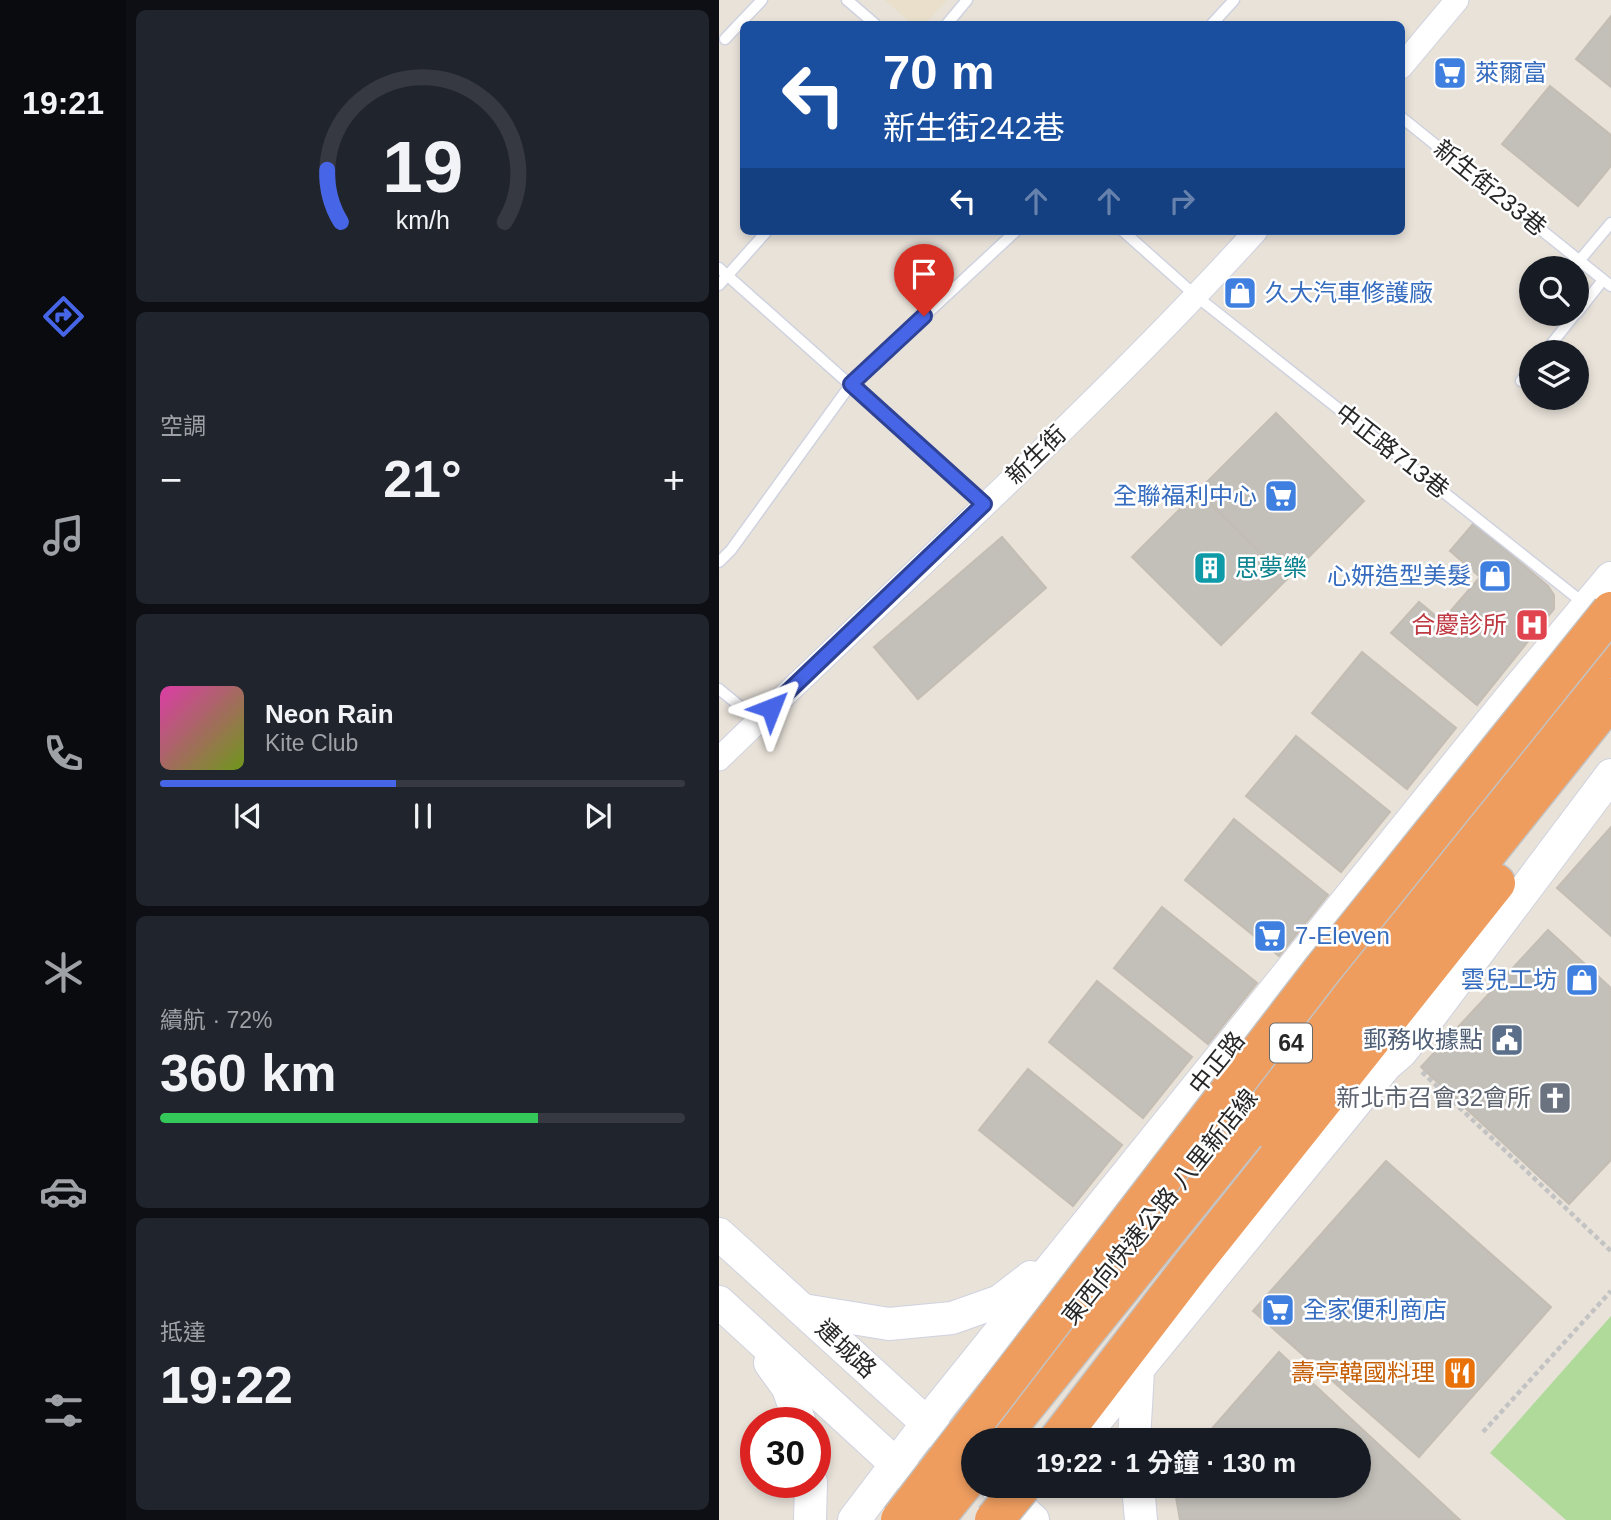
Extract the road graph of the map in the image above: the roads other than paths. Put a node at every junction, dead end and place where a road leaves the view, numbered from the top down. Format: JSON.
{"nodes":[{"id":1,"x":762,"y":0,"type":"edge"},
{"id":2,"x":847,"y":0,"type":"edge"},
{"id":3,"x":967,"y":0,"type":"edge"},
{"id":4,"x":1234,"y":0,"type":"edge"},
{"id":5,"x":1457,"y":0,"type":"edge"},
{"id":6,"x":742,"y":21,"type":"edge"},
{"id":7,"x":872,"y":21,"type":"edge"},
{"id":8,"x":950,"y":21,"type":"edge"},
{"id":9,"x":1215,"y":21,"type":"edge"},
{"id":10,"x":740,"y":23,"type":"edge"},
{"id":11,"x":725,"y":39,"type":"dead end"},
{"id":12,"x":1405,"y":62,"type":"edge"},
{"id":13,"x":1405,"y":120,"type":"edge"},
{"id":14,"x":1611,"y":223,"type":"edge"},
{"id":15,"x":763,"y":235,"type":"edge"},
{"id":16,"x":1012,"y":235,"type":"edge"},
{"id":17,"x":1128,"y":235,"type":"edge"},
{"id":18,"x":1252,"y":235,"type":"edge"},
{"id":19,"x":1573,"y":256,"type":"edge"},
{"id":20,"x":1583,"y":256,"type":"edge"},
{"id":21,"x":1589,"y":269,"type":"edge"},
{"id":22,"x":723,"y":272,"type":"edge"},
{"id":23,"x":1607,"y":283,"type":"edge"},
{"id":24,"x":719,"y":285,"type":"edge"},
{"id":25,"x":1197,"y":296,"type":"junction"},
{"id":26,"x":1589,"y":300,"type":"edge"},
{"id":27,"x":1565,"y":326,"type":"edge"},
{"id":28,"x":1554,"y":340,"type":"edge"},
{"id":29,"x":851,"y":384,"type":"junction"},
{"id":30,"x":984,"y":504,"type":"junction"},
{"id":31,"x":719,"y":562,"type":"edge"},
{"id":32,"x":1611,"y":578,"type":"edge"},
{"id":33,"x":1599,"y":608,"type":"edge"},
{"id":34,"x":1611,"y":648,"type":"edge"},
{"id":35,"x":1611,"y":682,"type":"edge"},
{"id":36,"x":719,"y":689,"type":"edge"},
{"id":37,"x":1611,"y":698,"type":"edge"},
{"id":38,"x":758,"y":721,"type":"junction"},
{"id":39,"x":1611,"y":738,"type":"edge"},
{"id":40,"x":719,"y":759,"type":"edge"},
{"id":41,"x":1611,"y":775,"type":"edge"},
{"id":42,"x":719,"y":1234,"type":"edge"},
{"id":43,"x":1068,"y":1248,"type":"junction"},
{"id":44,"x":719,"y":1301,"type":"edge"},
{"id":45,"x":803,"y":1310,"type":"junction"},
{"id":46,"x":743,"y":1324,"type":"junction"},
{"id":47,"x":994,"y":1339,"type":"junction"},
{"id":48,"x":1138,"y":1371,"type":"junction"},
{"id":49,"x":795,"y":1407,"type":"edge"},
{"id":50,"x":927,"y":1423,"type":"junction"},
{"id":51,"x":991,"y":1428,"type":"edge"},
{"id":52,"x":1008,"y":1428,"type":"edge"},
{"id":53,"x":1026,"y":1428,"type":"edge"},
{"id":54,"x":1033,"y":1428,"type":"edge"},
{"id":55,"x":1067,"y":1428,"type":"edge"},
{"id":56,"x":1090,"y":1428,"type":"edge"},
{"id":57,"x":1135,"y":1428,"type":"edge"},
{"id":58,"x":961,"y":1454,"type":"edge"},
{"id":59,"x":896,"y":1464,"type":"junction"},
{"id":60,"x":961,"y":1496,"type":"edge"},
{"id":61,"x":811,"y":1498,"type":"edge"},
{"id":62,"x":977,"y":1498,"type":"edge"},
{"id":63,"x":986,"y":1498,"type":"edge"},
{"id":64,"x":1139,"y":1498,"type":"edge"},
{"id":65,"x":923,"y":1510,"type":"edge"},
{"id":66,"x":810,"y":1520,"type":"edge"},
{"id":67,"x":854,"y":1520,"type":"edge"},
{"id":68,"x":900,"y":1520,"type":"edge"},
{"id":69,"x":951,"y":1520,"type":"edge"},
{"id":70,"x":958,"y":1520,"type":"edge"},
{"id":71,"x":976,"y":1520,"type":"edge"},
{"id":72,"x":1141,"y":1520,"type":"edge"}],
"edges":[{"from":1,"to":6,"type":"lane"},
{"from":2,"to":7,"type":"lane"},
{"from":3,"to":8,"type":"lane"},
{"from":4,"to":9,"type":"lane"},
{"from":5,"to":12,"type":"street"},
{"from":10,"to":11,"type":"lane"},
{"from":13,"to":19,"type":"lane","name":"新生街233巷"},
{"from":14,"to":20,"type":"lane"},
{"from":15,"to":22,"type":"lane"},
{"from":16,"to":29,"type":"lane"},
{"from":17,"to":25,"type":"lane","name":"中正路713巷"},
{"from":18,"to":25,"type":"street","name":"新生街"},
{"from":21,"to":23,"type":"lane","name":"新生街233巷"},
{"from":22,"to":24,"type":"lane"},
{"from":22,"to":29,"type":"lane"},
{"from":23,"to":26,"type":"lane"},
{"from":25,"to":30,"type":"street","name":"新生街"},
{"from":25,"to":33,"type":"lane","name":"中正路713巷"},
{"from":27,"to":28,"type":"lane"},
{"from":29,"to":30,"type":"lane"},
{"from":29,"to":31,"type":"lane"},
{"from":30,"to":38,"type":"street","name":"新生街"},
{"from":32,"to":33,"type":"main road","name":"中正路"},
{"from":33,"to":43,"type":"main road","name":"中正路"},
{"from":33,"to":68,"type":"highway","bridge":true},
{"from":34,"to":54,"type":"highway","name":"東西向快速公路 八里新店線","number":"64"},
{"from":35,"to":52,"type":"highway"},
{"from":36,"to":38,"type":"lane"},
{"from":37,"to":53,"type":"highway","name":"東西向快速公路 八里新店線","number":"64"},
{"from":38,"to":40,"type":"street","name":"新生街"},
{"from":39,"to":55,"type":"highway"},
{"from":41,"to":48,"type":"main road"},
{"from":42,"to":45,"type":"main road","name":"連城路"},
{"from":43,"to":45,"type":"main road"},
{"from":43,"to":47,"type":"main road","name":"中正路"},
{"from":44,"to":46,"type":"main road","name":"連城路"},
{"from":45,"to":50,"type":"main road","name":"連城路"},
{"from":46,"to":49,"type":"main road"},
{"from":46,"to":59,"type":"main road","name":"連城路"},
{"from":47,"to":50,"type":"main road","name":"中正路"},
{"from":47,"to":51,"type":"main road"},
{"from":48,"to":56,"type":"main road"},
{"from":48,"to":57,"type":"main road"},
{"from":50,"to":58,"type":"main road","name":"連城路"},
{"from":50,"to":59,"type":"main road","name":"中正路"},
{"from":59,"to":65,"type":"main road","name":"連城路"},
{"from":59,"to":67,"type":"main road","name":"中正路"},
{"from":60,"to":65,"type":"highway","name":"東西向快速公路 八里新店線","number":"64"},
{"from":61,"to":66,"type":"main road"},
{"from":62,"to":69,"type":"highway","name":"東西向快速公路 八里新店線","number":"64"},
{"from":63,"to":71,"type":"main road"},
{"from":64,"to":72,"type":"main road"},
{"from":65,"to":70,"type":"main road","name":"連城路"}]}
